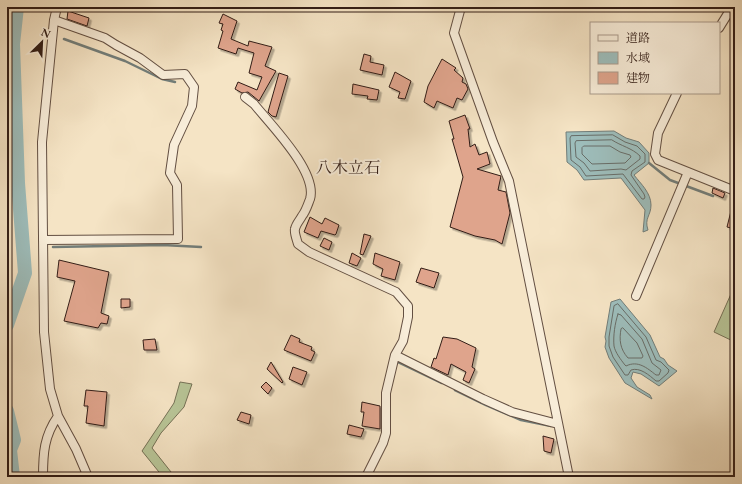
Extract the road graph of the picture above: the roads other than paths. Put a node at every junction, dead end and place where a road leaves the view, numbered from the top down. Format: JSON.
{"nodes":[{"id":1,"x":57,"y":7,"type":"edge"},
{"id":2,"x":461,"y":7,"type":"edge"},
{"id":3,"x":733,"y":9,"type":"edge"},
{"id":4,"x":54,"y":20,"type":"junction"},
{"id":5,"x":720,"y":27,"type":"edge"},
{"id":6,"x":677,"y":94,"type":"edge"},
{"id":7,"x":245,"y":97,"type":"dead end"},
{"id":8,"x":688,"y":172,"type":"junction"},
{"id":9,"x":735,"y":192,"type":"edge"},
{"id":10,"x":43,"y":240,"type":"junction"},
{"id":11,"x":636,"y":296,"type":"dead end"},
{"id":12,"x":395,"y":355,"type":"junction"},
{"id":13,"x":58,"y":416,"type":"junction"},
{"id":14,"x":558,"y":424,"type":"junction"},
{"id":15,"x":43,"y":477,"type":"edge"},
{"id":16,"x":88,"y":477,"type":"edge"},
{"id":17,"x":366,"y":477,"type":"edge"},
{"id":18,"x":569,"y":477,"type":"edge"}],
"edges":[{"from":1,"to":4,"type":"street"},
{"from":2,"to":14,"type":"street"},
{"from":3,"to":5,"type":"street"},
{"from":4,"to":10,"type":"street"},
{"from":4,"to":10,"type":"street"},
{"from":6,"to":8,"type":"street"},
{"from":7,"to":12,"type":"street"},
{"from":8,"to":9,"type":"street"},
{"from":8,"to":11,"type":"street"},
{"from":10,"to":13,"type":"street"},
{"from":12,"to":14,"type":"street"},
{"from":12,"to":17,"type":"street"},
{"from":13,"to":15,"type":"street"},
{"from":13,"to":16,"type":"street"},
{"from":14,"to":18,"type":"street"}]}
